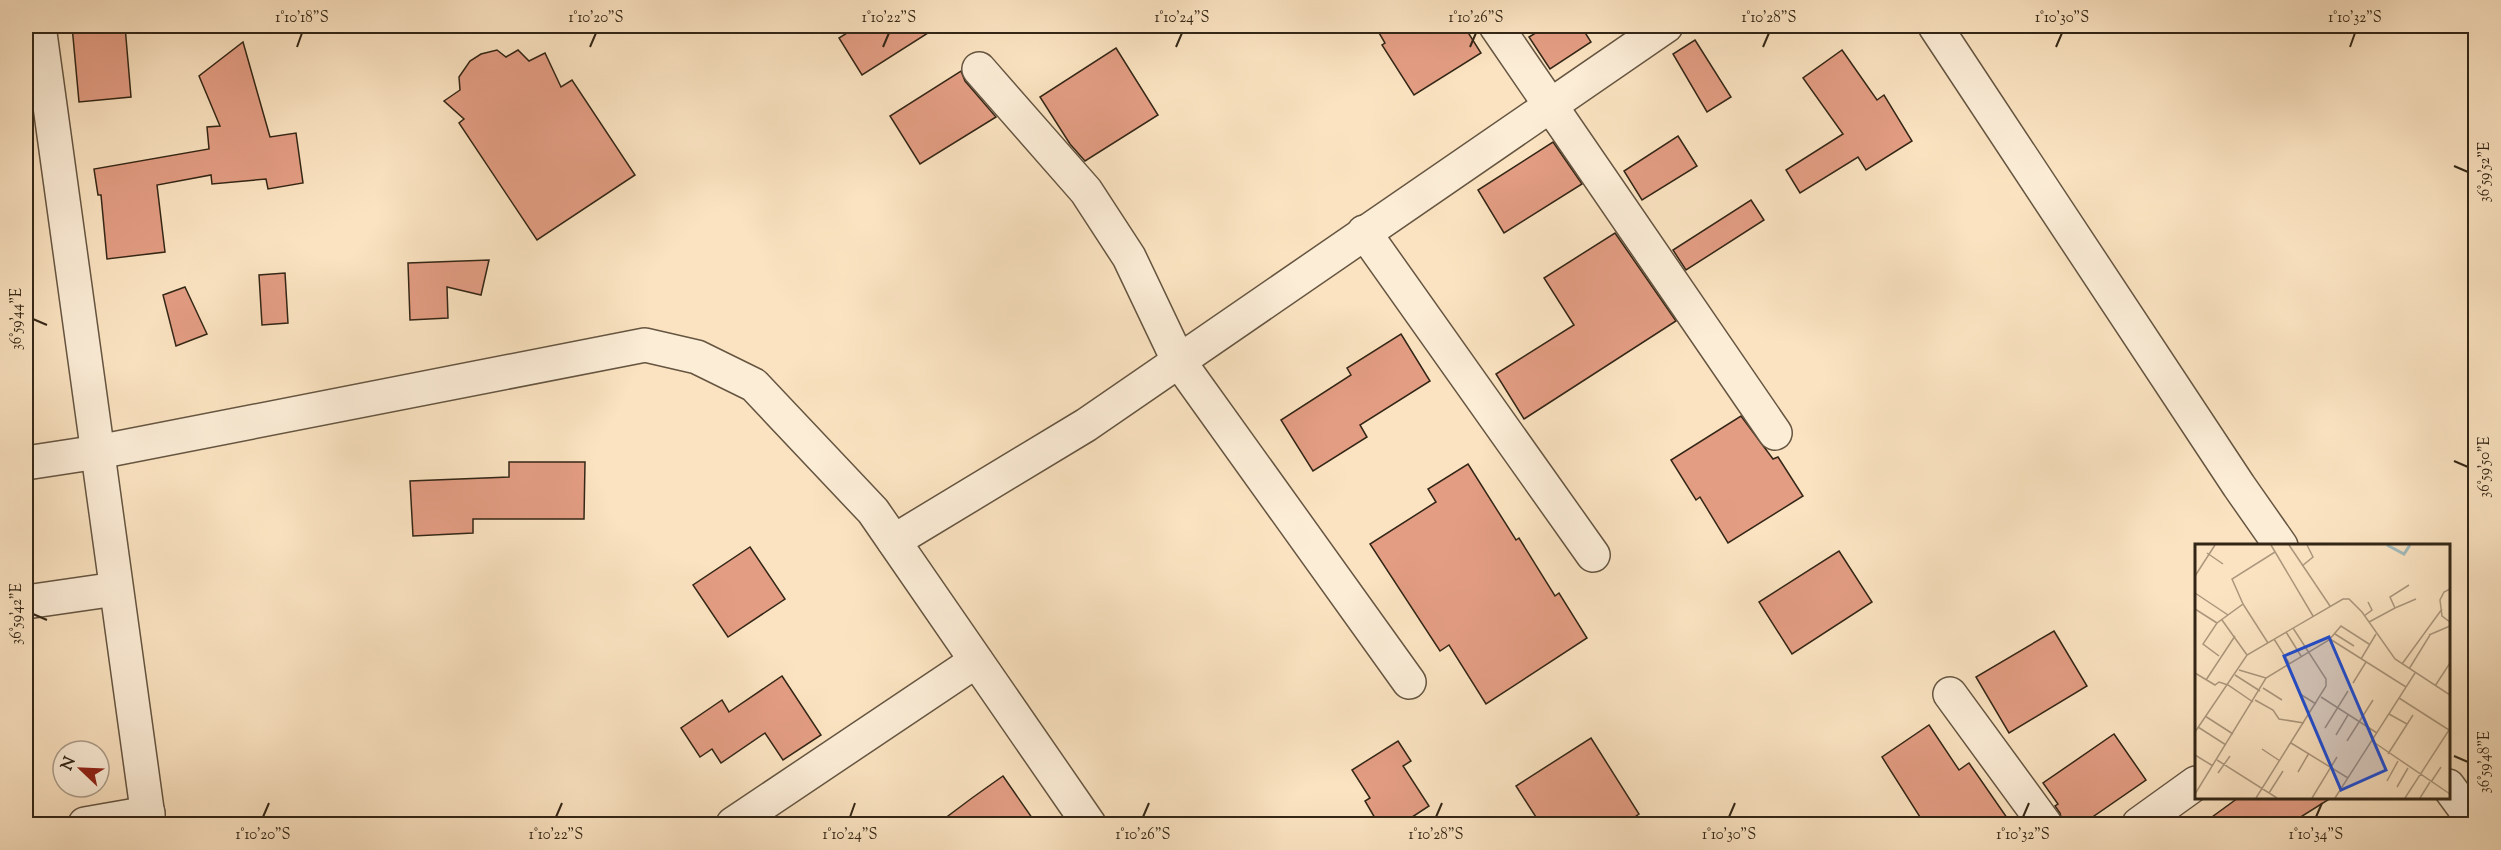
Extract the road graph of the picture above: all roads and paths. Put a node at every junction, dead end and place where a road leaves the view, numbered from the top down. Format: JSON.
{"nodes":[{"id":1,"x":39,"y":26,"type":"edge"},
{"id":2,"x":1496,"y":26,"type":"edge"},
{"id":3,"x":1666,"y":26,"type":"edge"},
{"id":4,"x":1944,"y":28,"type":"edge"},
{"id":5,"x":980,"y":69,"type":"dead end"},
{"id":6,"x":1550,"y":104,"type":"junction"},
{"id":7,"x":1364,"y":232,"type":"junction"},
{"id":8,"x":1178,"y":360,"type":"junction"},
{"id":9,"x":1775,"y":433,"type":"dead end"},
{"id":10,"x":98,"y":452,"type":"junction"},
{"id":11,"x":26,"y":463,"type":"edge"},
{"id":12,"x":894,"y":540,"type":"junction"},
{"id":13,"x":2280,"y":544,"type":"edge"},
{"id":14,"x":1593,"y":555,"type":"dead end"},
{"id":15,"x":116,"y":589,"type":"junction"},
{"id":16,"x":26,"y":602,"type":"edge"},
{"id":17,"x":976,"y":661,"type":"junction"},
{"id":18,"x":1409,"y":682,"type":"dead end"},
{"id":19,"x":1950,"y":694,"type":"dead end"},
{"id":20,"x":2195,"y":784,"type":"edge"},
{"id":21,"x":2450,"y":789,"type":"edge"},
{"id":22,"x":149,"y":819,"type":"edge"},
{"id":23,"x":2475,"y":824,"type":"edge"},
{"id":24,"x":85,"y":825,"type":"edge"},
{"id":25,"x":733,"y":825,"type":"edge"},
{"id":26,"x":1089,"y":825,"type":"edge"},
{"id":27,"x":2045,"y":825,"type":"edge"},
{"id":28,"x":2139,"y":825,"type":"edge"}],
"edges":[{"from":1,"to":10,"type":"street"},
{"from":2,"to":6,"type":"street"},
{"from":3,"to":6,"type":"street"},
{"from":4,"to":13,"type":"street"},
{"from":5,"to":8,"type":"street"},
{"from":6,"to":7,"type":"street"},
{"from":6,"to":9,"type":"street"},
{"from":7,"to":8,"type":"street"},
{"from":7,"to":14,"type":"street"},
{"from":8,"to":12,"type":"street"},
{"from":8,"to":18,"type":"street"},
{"from":10,"to":11,"type":"street"},
{"from":10,"to":12,"type":"street"},
{"from":10,"to":15,"type":"street"},
{"from":12,"to":17,"type":"street"},
{"from":15,"to":16,"type":"street"},
{"from":15,"to":22,"type":"street"},
{"from":17,"to":25,"type":"street"},
{"from":17,"to":26,"type":"street"},
{"from":19,"to":27,"type":"street"},
{"from":20,"to":28,"type":"street"},
{"from":21,"to":23,"type":"street"},
{"from":22,"to":24,"type":"street"}]}
